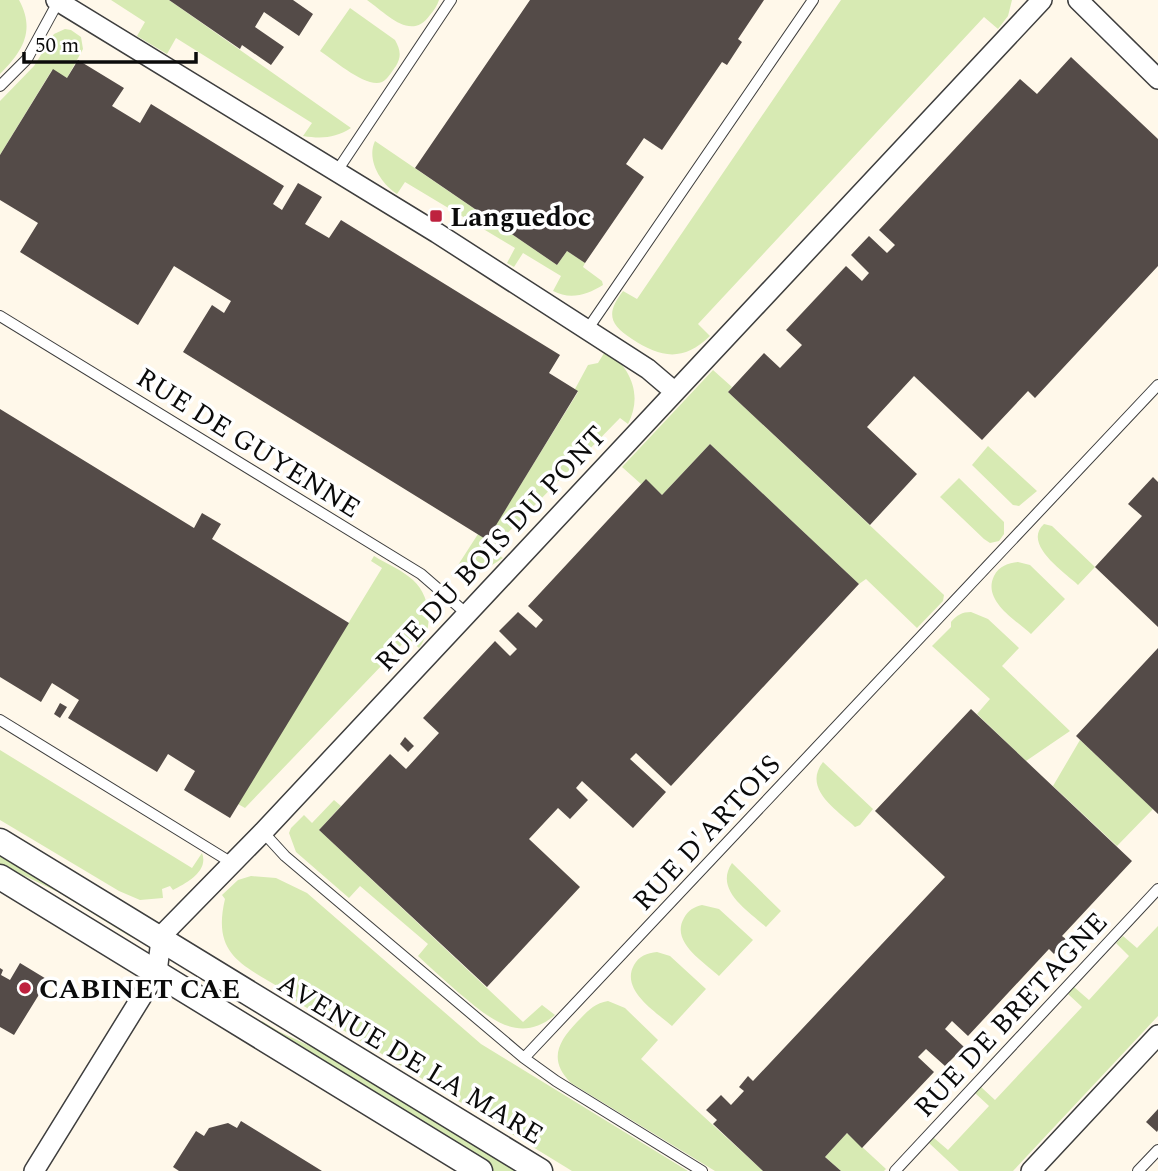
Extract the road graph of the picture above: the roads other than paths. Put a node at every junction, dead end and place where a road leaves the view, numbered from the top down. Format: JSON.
{"nodes":[{"id":1,"x":451,"y":0,"type":"edge"},
{"id":2,"x":813,"y":0,"type":"edge"},
{"id":3,"x":1042,"y":0,"type":"edge"},
{"id":4,"x":1078,"y":0,"type":"edge"},
{"id":5,"x":57,"y":1,"type":"edge"},
{"id":6,"x":1158,"y":79,"type":"edge"},
{"id":7,"x":0,"y":86,"type":"edge"},
{"id":8,"x":337,"y":171,"type":"junction"},
{"id":9,"x":0,"y":316,"type":"edge"},
{"id":10,"x":587,"y":330,"type":"junction"},
{"id":11,"x":1158,"y":385,"type":"edge"},
{"id":12,"x":675,"y":391,"type":"junction"},
{"id":13,"x":467,"y":614,"type":"junction"},
{"id":14,"x":0,"y":720,"type":"edge"},
{"id":15,"x":262,"y":832,"type":"junction"},
{"id":16,"x":0,"y":841,"type":"edge"},
{"id":17,"x":232,"y":863,"type":"junction"},
{"id":18,"x":0,"y":877,"type":"edge"},
{"id":19,"x":1158,"y":889,"type":"edge"},
{"id":20,"x":161,"y":940,"type":"junction"},
{"id":21,"x":157,"y":972,"type":"junction"},
{"id":22,"x":1155,"y":1042,"type":"edge"},
{"id":23,"x":524,"y":1059,"type":"junction"},
{"id":24,"x":1158,"y":1150,"type":"edge"},
{"id":25,"x":464,"y":1167,"type":"edge"},
{"id":26,"x":34,"y":1171,"type":"edge"},
{"id":27,"x":540,"y":1171,"type":"edge"},
{"id":28,"x":702,"y":1171,"type":"edge"},
{"id":29,"x":895,"y":1171,"type":"edge"},
{"id":30,"x":1031,"y":1171,"type":"edge"},
{"id":31,"x":1138,"y":1171,"type":"edge"}],
"edges":[{"from":1,"to":8,"type":"lane"},
{"from":2,"to":10,"type":"lane"},
{"from":3,"to":12,"type":"street","name":"RUE DU BOIS DU PONT"},
{"from":4,"to":6,"type":"street"},
{"from":5,"to":7,"type":"lane"},
{"from":5,"to":8,"type":"street"},
{"from":8,"to":10,"type":"street"},
{"from":9,"to":13,"type":"lane","name":"RUE DE GUYENNE"},
{"from":10,"to":12,"type":"street"},
{"from":11,"to":23,"type":"lane","name":"RUE D'ARTOIS"},
{"from":12,"to":13,"type":"street","name":"RUE DU BOIS DU PONT"},
{"from":13,"to":15,"type":"street","name":"RUE DU BOIS DU PONT"},
{"from":14,"to":17,"type":"lane"},
{"from":15,"to":17,"type":"street","name":"RUE DU BOIS DU PONT"},
{"from":15,"to":23,"type":"lane"},
{"from":16,"to":20,"type":"street","name":"AVENUE DE LA MARE"},
{"from":17,"to":20,"type":"street","name":"RUE DU BOIS DU PONT"},
{"from":18,"to":21,"type":"street"},
{"from":19,"to":29,"type":"lane","name":"RUE DE BRETAGNE"},
{"from":20,"to":21,"type":"street"},
{"from":20,"to":27,"type":"street","name":"AVENUE DE LA MARE"},
{"from":21,"to":25,"type":"street"},
{"from":21,"to":26,"type":"street"},
{"from":22,"to":30,"type":"street"},
{"from":23,"to":28,"type":"lane"},
{"from":24,"to":31,"type":"lane"}]}
